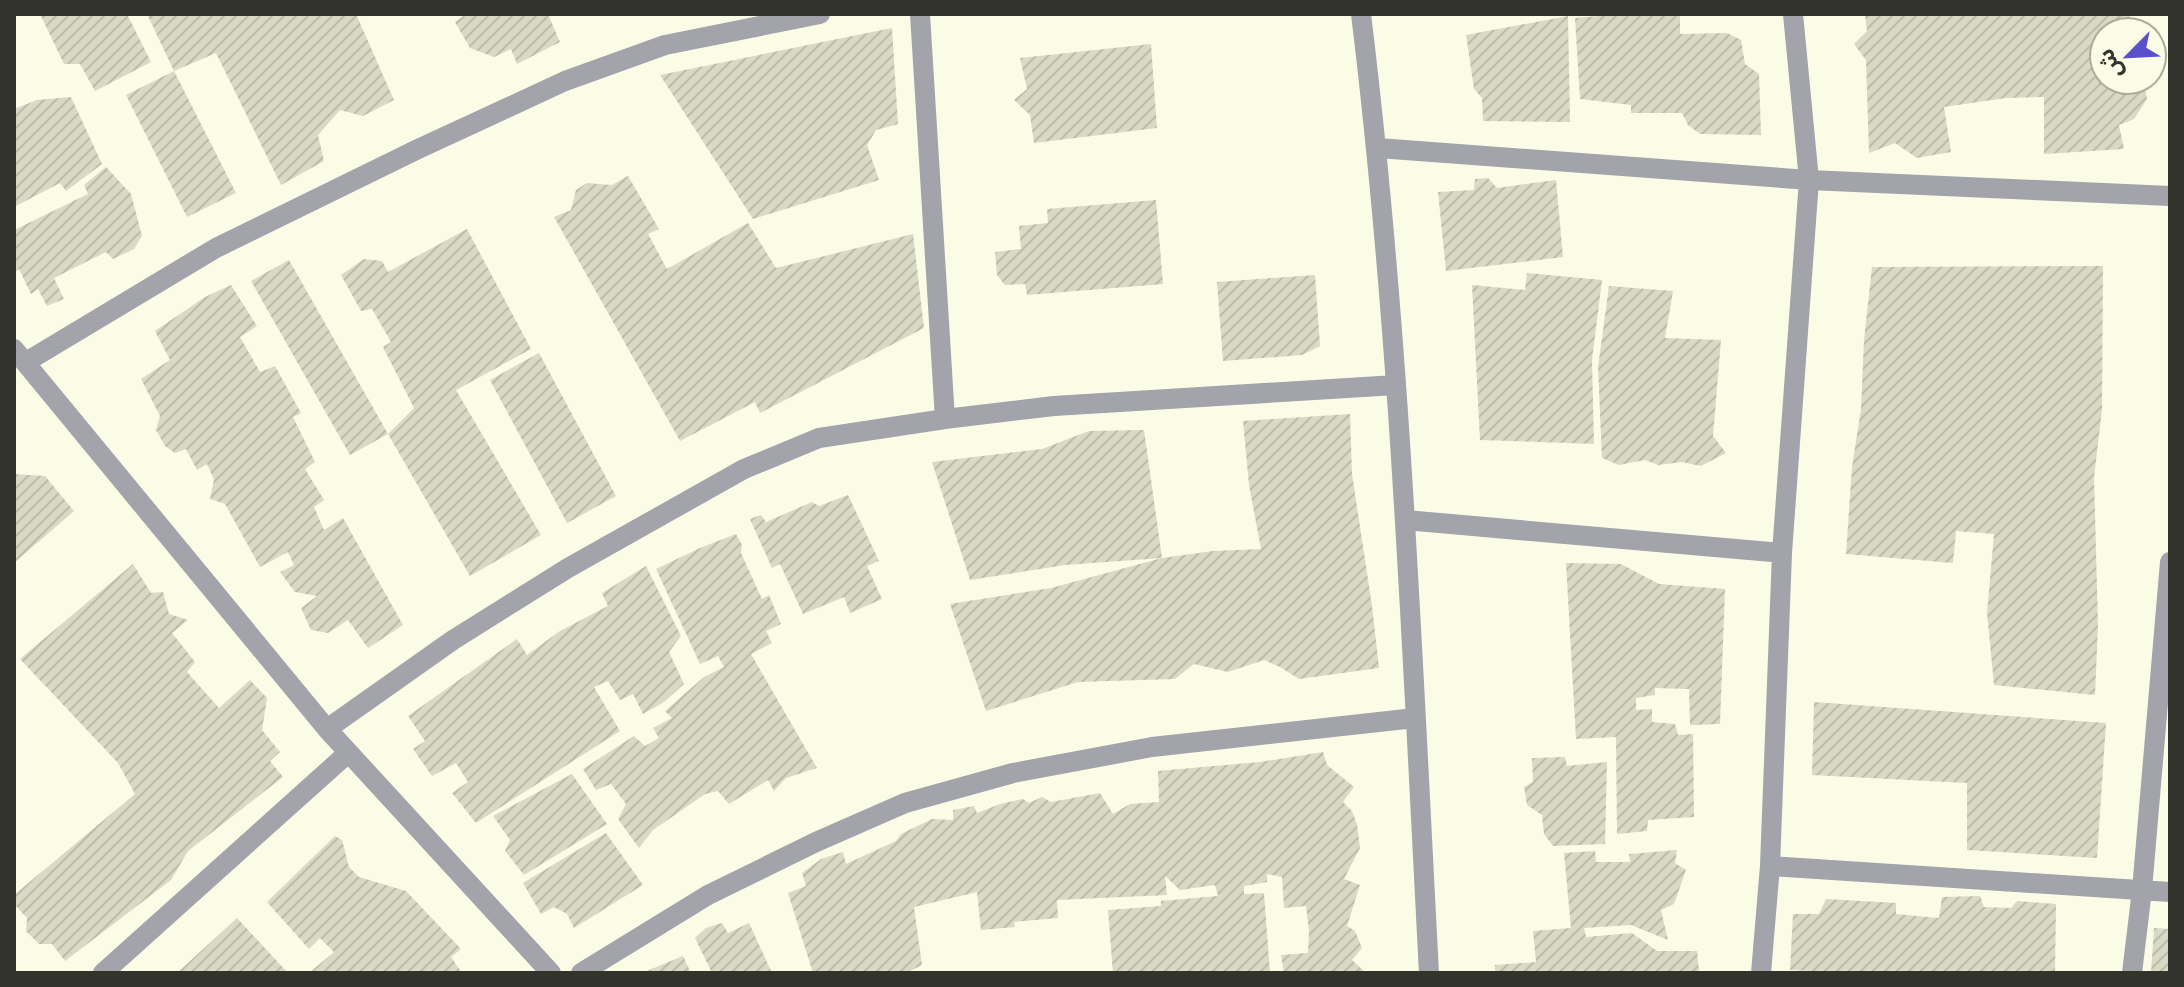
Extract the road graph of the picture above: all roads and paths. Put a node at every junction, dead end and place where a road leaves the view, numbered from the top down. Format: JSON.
{"nodes":[{"id":1,"x":820,"y":14,"type":"edge"},
{"id":2,"x":920,"y":14,"type":"edge"},
{"id":3,"x":1361,"y":14,"type":"edge"},
{"id":4,"x":1793,"y":14,"type":"edge"},
{"id":5,"x":1378,"y":148,"type":"junction"},
{"id":6,"x":1809,"y":180,"type":"junction"},
{"id":7,"x":2170,"y":196,"type":"edge"},
{"id":8,"x":20,"y":355,"type":"edge"},
{"id":9,"x":1396,"y":385,"type":"junction"},
{"id":10,"x":945,"y":419,"type":"junction"},
{"id":11,"x":1405,"y":520,"type":"junction"},
{"id":12,"x":1782,"y":553,"type":"junction"},
{"id":13,"x":2170,"y":562,"type":"edge"},
{"id":14,"x":1415,"y":718,"type":"junction"},
{"id":15,"x":327,"y":729,"type":"junction"},
{"id":16,"x":348,"y":753,"type":"junction"},
{"id":17,"x":1770,"y":866,"type":"junction"},
{"id":18,"x":2142,"y":890,"type":"junction"},
{"id":19,"x":2170,"y":892,"type":"edge"},
{"id":20,"x":103,"y":973,"type":"edge"},
{"id":21,"x":551,"y":973,"type":"edge"},
{"id":22,"x":581,"y":973,"type":"edge"},
{"id":23,"x":1429,"y":973,"type":"edge"},
{"id":24,"x":1761,"y":973,"type":"edge"},
{"id":25,"x":2132,"y":973,"type":"edge"}],
"edges":[{"from":1,"to":8,"type":"street"},
{"from":2,"to":10,"type":"street"},
{"from":3,"to":5,"type":"street"},
{"from":4,"to":6,"type":"street"},
{"from":5,"to":6,"type":"street"},
{"from":5,"to":9,"type":"street"},
{"from":6,"to":7,"type":"street"},
{"from":6,"to":12,"type":"street"},
{"from":8,"to":15,"type":"street"},
{"from":9,"to":10,"type":"street"},
{"from":9,"to":11,"type":"street"},
{"from":10,"to":15,"type":"street"},
{"from":11,"to":12,"type":"street"},
{"from":11,"to":14,"type":"street"},
{"from":12,"to":17,"type":"street"},
{"from":13,"to":18,"type":"street"},
{"from":14,"to":22,"type":"street"},
{"from":14,"to":23,"type":"street"},
{"from":15,"to":16,"type":"street"},
{"from":16,"to":20,"type":"street"},
{"from":16,"to":21,"type":"street"},
{"from":17,"to":18,"type":"street"},
{"from":17,"to":24,"type":"street"},
{"from":18,"to":19,"type":"street"},
{"from":18,"to":25,"type":"street"}]}
